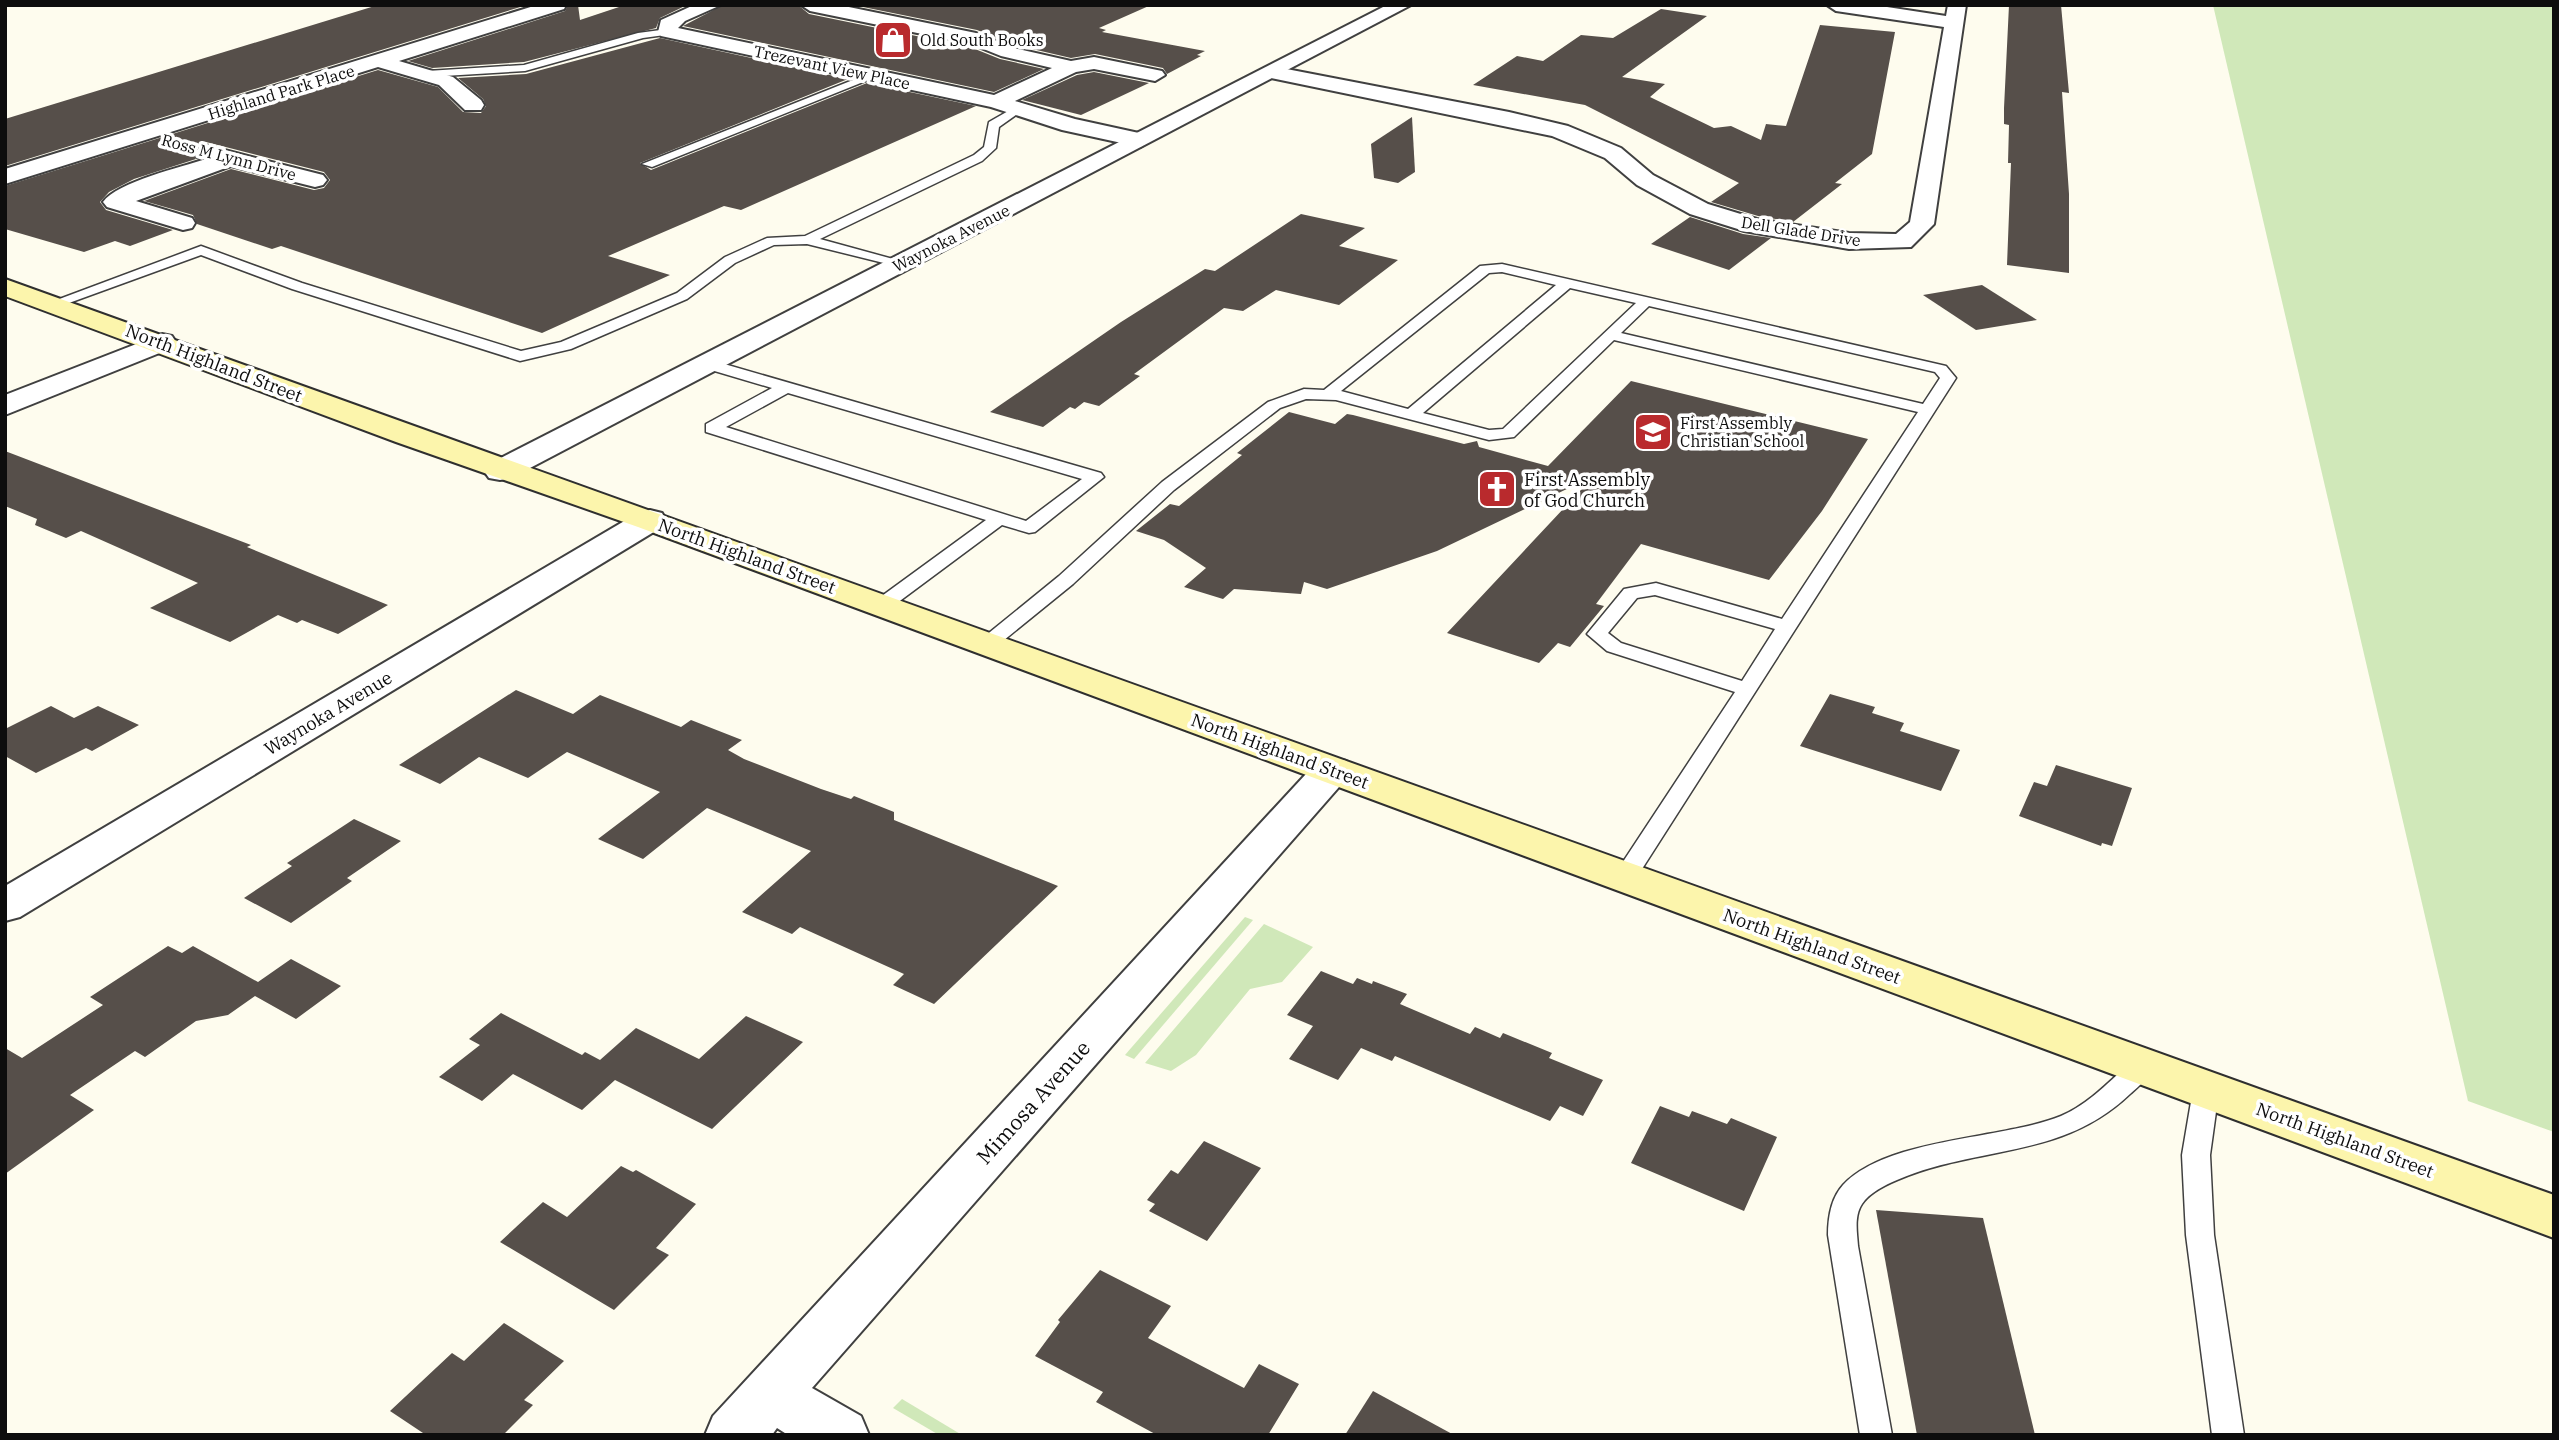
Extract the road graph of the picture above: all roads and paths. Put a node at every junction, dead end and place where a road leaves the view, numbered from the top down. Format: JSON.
{"nodes":[{"id":1,"x":557,"y":5,"type":"edge"},
{"id":2,"x":712,"y":5,"type":"edge"},
{"id":3,"x":810,"y":5,"type":"edge"},
{"id":4,"x":1402,"y":5,"type":"edge"},
{"id":5,"x":1836,"y":5,"type":"edge"},
{"id":6,"x":1956,"y":14,"type":"edge"},
{"id":7,"x":668,"y":32,"type":"junction"},
{"id":8,"x":379,"y":61,"type":"junction"},
{"id":9,"x":1071,"y":67,"type":"junction"},
{"id":10,"x":1271,"y":72,"type":"junction"},
{"id":11,"x":427,"y":74,"type":"junction"},
{"id":12,"x":1155,"y":75,"type":"dead end"},
{"id":13,"x":872,"y":76,"type":"junction"},
{"id":14,"x":473,"y":105,"type":"dead end"},
{"id":15,"x":1006,"y":106,"type":"junction"},
{"id":16,"x":142,"y":134,"type":"junction"},
{"id":17,"x":1140,"y":140,"type":"junction"},
{"id":18,"x":228,"y":159,"type":"junction"},
{"id":19,"x":648,"y":164,"type":"dead end"},
{"id":20,"x":5,"y":177,"type":"edge"},
{"id":21,"x":315,"y":180,"type":"dead end"},
{"id":22,"x":183,"y":223,"type":"dead end"},
{"id":23,"x":807,"y":240,"type":"junction"},
{"id":24,"x":899,"y":265,"type":"junction"},
{"id":25,"x":1567,"y":283,"type":"junction"},
{"id":26,"x":5,"y":287,"type":"edge"},
{"id":27,"x":1646,"y":301,"type":"junction"},
{"id":28,"x":53,"y":304,"type":"junction"},
{"id":29,"x":1610,"y":335,"type":"junction"},
{"id":30,"x":162,"y":342,"type":"junction"},
{"id":31,"x":707,"y":364,"type":"junction"},
{"id":32,"x":786,"y":387,"type":"junction"},
{"id":33,"x":1327,"y":395,"type":"junction"},
{"id":34,"x":5,"y":406,"type":"edge"},
{"id":35,"x":1928,"y":410,"type":"junction"},
{"id":36,"x":1411,"y":415,"type":"junction"},
{"id":37,"x":500,"y":471,"type":"junction"},
{"id":38,"x":999,"y":519,"type":"junction"},
{"id":39,"x":650,"y":520,"type":"junction"},
{"id":40,"x":882,"y":606,"type":"junction"},
{"id":41,"x":1788,"y":626,"type":"junction"},
{"id":42,"x":986,"y":645,"type":"junction"},
{"id":43,"x":1747,"y":689,"type":"junction"},
{"id":44,"x":1332,"y":770,"type":"junction"},
{"id":45,"x":1625,"y":877,"type":"junction"},
{"id":46,"x":5,"y":906,"type":"edge"},
{"id":47,"x":2142,"y":1067,"type":"junction"},
{"id":48,"x":2206,"y":1090,"type":"junction"},
{"id":49,"x":2554,"y":1217,"type":"edge"},
{"id":50,"x":753,"y":1414,"type":"edge"},
{"id":51,"x":840,"y":1435,"type":"edge"},
{"id":52,"x":1876,"y":1435,"type":"edge"},
{"id":53,"x":2228,"y":1435,"type":"edge"}],
"edges":[{"from":1,"to":8,"type":"street","name":"Highland Park Place"},
{"from":2,"to":7,"type":"street"},
{"from":3,"to":9,"type":"street"},
{"from":4,"to":10,"type":"street","name":"Waynoka Avenue"},
{"from":5,"to":6,"type":"street"},
{"from":6,"to":10,"type":"street","name":"Dell Glade Drive"},
{"from":7,"to":11,"type":"lane"},
{"from":7,"to":13,"type":"street","name":"Trezevant View Place"},
{"from":8,"to":11,"type":"street"},
{"from":8,"to":16,"type":"street","name":"Highland Park Place"},
{"from":9,"to":12,"type":"street"},
{"from":9,"to":15,"type":"street"},
{"from":10,"to":17,"type":"street","name":"Waynoka Avenue"},
{"from":11,"to":14,"type":"street"},
{"from":13,"to":15,"type":"street","name":"Trezevant View Place"},
{"from":13,"to":19,"type":"lane"},
{"from":15,"to":17,"type":"street","name":"Trezevant View Place"},
{"from":15,"to":23,"type":"lane"},
{"from":16,"to":18,"type":"street","name":"Ross M Lynn Drive"},
{"from":16,"to":20,"type":"street","name":"Highland Park Place"},
{"from":17,"to":24,"type":"street","name":"Waynoka Avenue"},
{"from":18,"to":21,"type":"street","name":"Ross M Lynn Drive"},
{"from":18,"to":22,"type":"street"},
{"from":23,"to":24,"type":"lane"},
{"from":23,"to":28,"type":"lane"},
{"from":24,"to":31,"type":"street","name":"Waynoka Avenue"},
{"from":25,"to":27,"type":"lane"},
{"from":25,"to":33,"type":"lane"},
{"from":25,"to":36,"type":"lane"},
{"from":26,"to":28,"type":"main road","name":"North Highland Street"},
{"from":27,"to":29,"type":"lane"},
{"from":27,"to":35,"type":"lane"},
{"from":28,"to":30,"type":"main road","name":"North Highland Street"},
{"from":29,"to":35,"type":"lane"},
{"from":29,"to":36,"type":"lane"},
{"from":30,"to":34,"type":"street"},
{"from":30,"to":37,"type":"main road","name":"North Highland Street"},
{"from":31,"to":32,"type":"lane"},
{"from":31,"to":37,"type":"street","name":"Waynoka Avenue"},
{"from":32,"to":38,"type":"lane"},
{"from":32,"to":38,"type":"lane"},
{"from":33,"to":36,"type":"lane"},
{"from":33,"to":42,"type":"lane"},
{"from":35,"to":41,"type":"lane"},
{"from":37,"to":39,"type":"main road","name":"North Highland Street"},
{"from":38,"to":40,"type":"lane"},
{"from":39,"to":40,"type":"main road","name":"North Highland Street"},
{"from":39,"to":46,"type":"street","name":"Waynoka Avenue"},
{"from":40,"to":42,"type":"main road","name":"North Highland Street"},
{"from":41,"to":43,"type":"lane"},
{"from":41,"to":43,"type":"lane"},
{"from":42,"to":44,"type":"main road","name":"North Highland Street"},
{"from":43,"to":45,"type":"lane"},
{"from":44,"to":45,"type":"main road","name":"North Highland Street"},
{"from":44,"to":50,"type":"street","name":"Mimosa Avenue"},
{"from":45,"to":47,"type":"main road","name":"North Highland Street"},
{"from":47,"to":48,"type":"main road","name":"North Highland Street"},
{"from":47,"to":52,"type":"lane"},
{"from":48,"to":49,"type":"main road","name":"North Highland Street"},
{"from":48,"to":53,"type":"lane"},
{"from":50,"to":51,"type":"street"}]}
